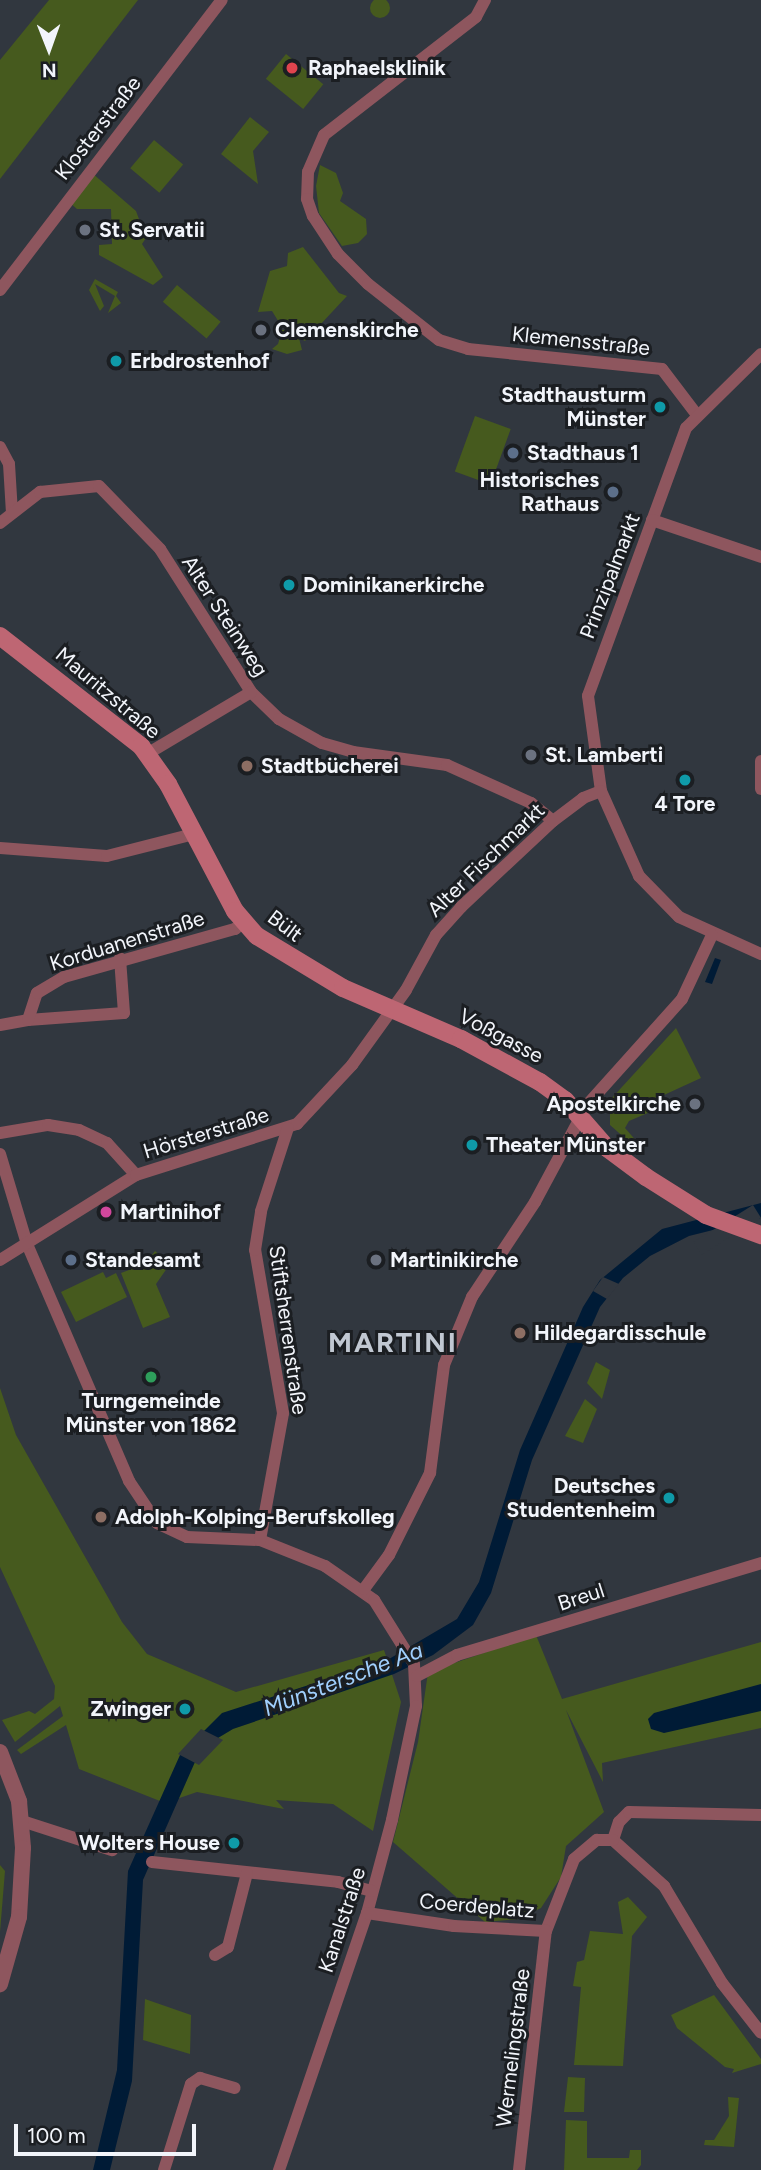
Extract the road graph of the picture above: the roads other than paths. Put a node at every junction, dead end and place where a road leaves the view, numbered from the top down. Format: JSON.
{"nodes":[{"id":1,"x":222,"y":0,"type":"edge"},
{"id":2,"x":485,"y":0,"type":"edge"},
{"id":3,"x":3,"y":282,"type":"edge"},
{"id":4,"x":761,"y":354,"type":"edge"},
{"id":5,"x":697,"y":415,"type":"junction"},
{"id":6,"x":0,"y":447,"type":"edge"},
{"id":7,"x":12,"y":513,"type":"junction"},
{"id":8,"x":652,"y":520,"type":"junction"},
{"id":9,"x":0,"y":523,"type":"edge"},
{"id":10,"x":761,"y":556,"type":"edge"},
{"id":11,"x":0,"y":636,"type":"edge"},
{"id":12,"x":251,"y":692,"type":"junction"},
{"id":13,"x":147,"y":754,"type":"junction"},
{"id":14,"x":761,"y":761,"type":"edge"},
{"id":15,"x":761,"y":789,"type":"edge"},
{"id":16,"x":601,"y":792,"type":"junction"},
{"id":17,"x":554,"y":821,"type":"junction"},
{"id":18,"x":194,"y":834,"type":"junction"},
{"id":19,"x":0,"y":848,"type":"edge"},
{"id":20,"x":244,"y":922,"type":"junction"},
{"id":21,"x":712,"y":935,"type":"junction"},
{"id":22,"x":761,"y":954,"type":"edge"},
{"id":23,"x":120,"y":958,"type":"junction"},
{"id":24,"x":392,"y":1009,"type":"junction"},
{"id":25,"x":28,"y":1020,"type":"junction"},
{"id":26,"x":0,"y":1025,"type":"edge"},
{"id":27,"x":583,"y":1111,"type":"junction"},
{"id":28,"x":288,"y":1128,"type":"junction"},
{"id":29,"x":0,"y":1133,"type":"edge"},
{"id":30,"x":0,"y":1154,"type":"edge"},
{"id":31,"x":136,"y":1174,"type":"junction"},
{"id":32,"x":761,"y":1235,"type":"edge"},
{"id":33,"x":27,"y":1244,"type":"junction"},
{"id":34,"x":0,"y":1260,"type":"edge"},
{"id":35,"x":260,"y":1540,"type":"junction"},
{"id":36,"x":761,"y":1563,"type":"edge"},
{"id":37,"x":364,"y":1590,"type":"junction"},
{"id":38,"x":415,"y":1670,"type":"junction"},
{"id":39,"x":0,"y":1752,"type":"edge"},
{"id":40,"x":761,"y":1815,"type":"edge"},
{"id":41,"x":22,"y":1821,"type":"junction"},
{"id":42,"x":613,"y":1840,"type":"junction"},
{"id":43,"x":112,"y":1850,"type":"dead end"},
{"id":44,"x":152,"y":1862,"type":"dead end"},
{"id":45,"x":247,"y":1873,"type":"junction"},
{"id":46,"x":372,"y":1891,"type":"junction"},
{"id":47,"x":367,"y":1913,"type":"junction"},
{"id":48,"x":546,"y":1931,"type":"junction"},
{"id":49,"x":215,"y":1955,"type":"dead end"},
{"id":50,"x":0,"y":1984,"type":"edge"},
{"id":51,"x":761,"y":2033,"type":"edge"},
{"id":52,"x":235,"y":2088,"type":"dead end"},
{"id":53,"x":164,"y":2170,"type":"edge"},
{"id":54,"x":279,"y":2170,"type":"edge"},
{"id":55,"x":519,"y":2170,"type":"edge"}],
"edges":[{"from":1,"to":3,"type":"street","name":"Klosterstraße"},
{"from":2,"to":5,"type":"street","name":"Klemensstraße"},
{"from":4,"to":5,"type":"street","name":"Prinzipalmarkt"},
{"from":5,"to":8,"type":"street","name":"Prinzipalmarkt"},
{"from":6,"to":7,"type":"street"},
{"from":7,"to":9,"type":"street","name":"Alter Steinweg"},
{"from":7,"to":12,"type":"street","name":"Alter Steinweg"},
{"from":8,"to":10,"type":"street"},
{"from":8,"to":16,"type":"street","name":"Prinzipalmarkt"},
{"from":11,"to":13,"type":"main road","name":"Mauritzstraße"},
{"from":12,"to":13,"type":"street"},
{"from":12,"to":17,"type":"street","name":"Alter Steinweg"},
{"from":13,"to":18,"type":"main road","name":"Mauritzstraße"},
{"from":14,"to":15,"type":"street"},
{"from":16,"to":17,"type":"street","name":"Alter Fischmarkt"},
{"from":16,"to":21,"type":"street","name":"Prinzipalmarkt"},
{"from":17,"to":24,"type":"street","name":"Alter Fischmarkt"},
{"from":18,"to":19,"type":"street"},
{"from":18,"to":20,"type":"main road","name":"Bült"},
{"from":20,"to":23,"type":"street","name":"Korduanenstraße"},
{"from":20,"to":24,"type":"main road","name":"Bült"},
{"from":21,"to":22,"type":"street","name":"Prinzipalmarkt"},
{"from":21,"to":27,"type":"street"},
{"from":23,"to":25,"type":"street","name":"Korduanenstraße"},
{"from":23,"to":25,"type":"street"},
{"from":24,"to":27,"type":"main road","name":"Voßgasse"},
{"from":24,"to":28,"type":"street","name":"Hörsterstraße"},
{"from":25,"to":26,"type":"street"},
{"from":27,"to":32,"type":"main road","name":"Voßgasse"},
{"from":27,"to":37,"type":"street"},
{"from":28,"to":31,"type":"street","name":"Hörsterstraße"},
{"from":28,"to":35,"type":"street","name":"Stiftsherrenstraße"},
{"from":29,"to":31,"type":"street"},
{"from":30,"to":33,"type":"street"},
{"from":31,"to":33,"type":"street","name":"Hörsterstraße"},
{"from":33,"to":34,"type":"street","name":"Hörsterstraße"},
{"from":33,"to":35,"type":"street"},
{"from":35,"to":37,"type":"street"},
{"from":36,"to":38,"type":"street","name":"Breul"},
{"from":37,"to":38,"type":"street"},
{"from":38,"to":46,"type":"street","name":"Kanalstraße"},
{"from":39,"to":41,"type":"street"},
{"from":40,"to":42,"type":"street"},
{"from":41,"to":43,"type":"street"},
{"from":41,"to":50,"type":"street"},
{"from":42,"to":48,"type":"street","name":"Coerdeplatz"},
{"from":42,"to":51,"type":"street"},
{"from":44,"to":45,"type":"street"},
{"from":45,"to":46,"type":"street"},
{"from":45,"to":49,"type":"street"},
{"from":46,"to":47,"type":"street","name":"Kanalstraße"},
{"from":47,"to":48,"type":"street","name":"Coerdeplatz"},
{"from":47,"to":54,"type":"street","name":"Kanalstraße"},
{"from":48,"to":55,"type":"street","name":"Wermelingstraße"},
{"from":52,"to":53,"type":"street"}]}
